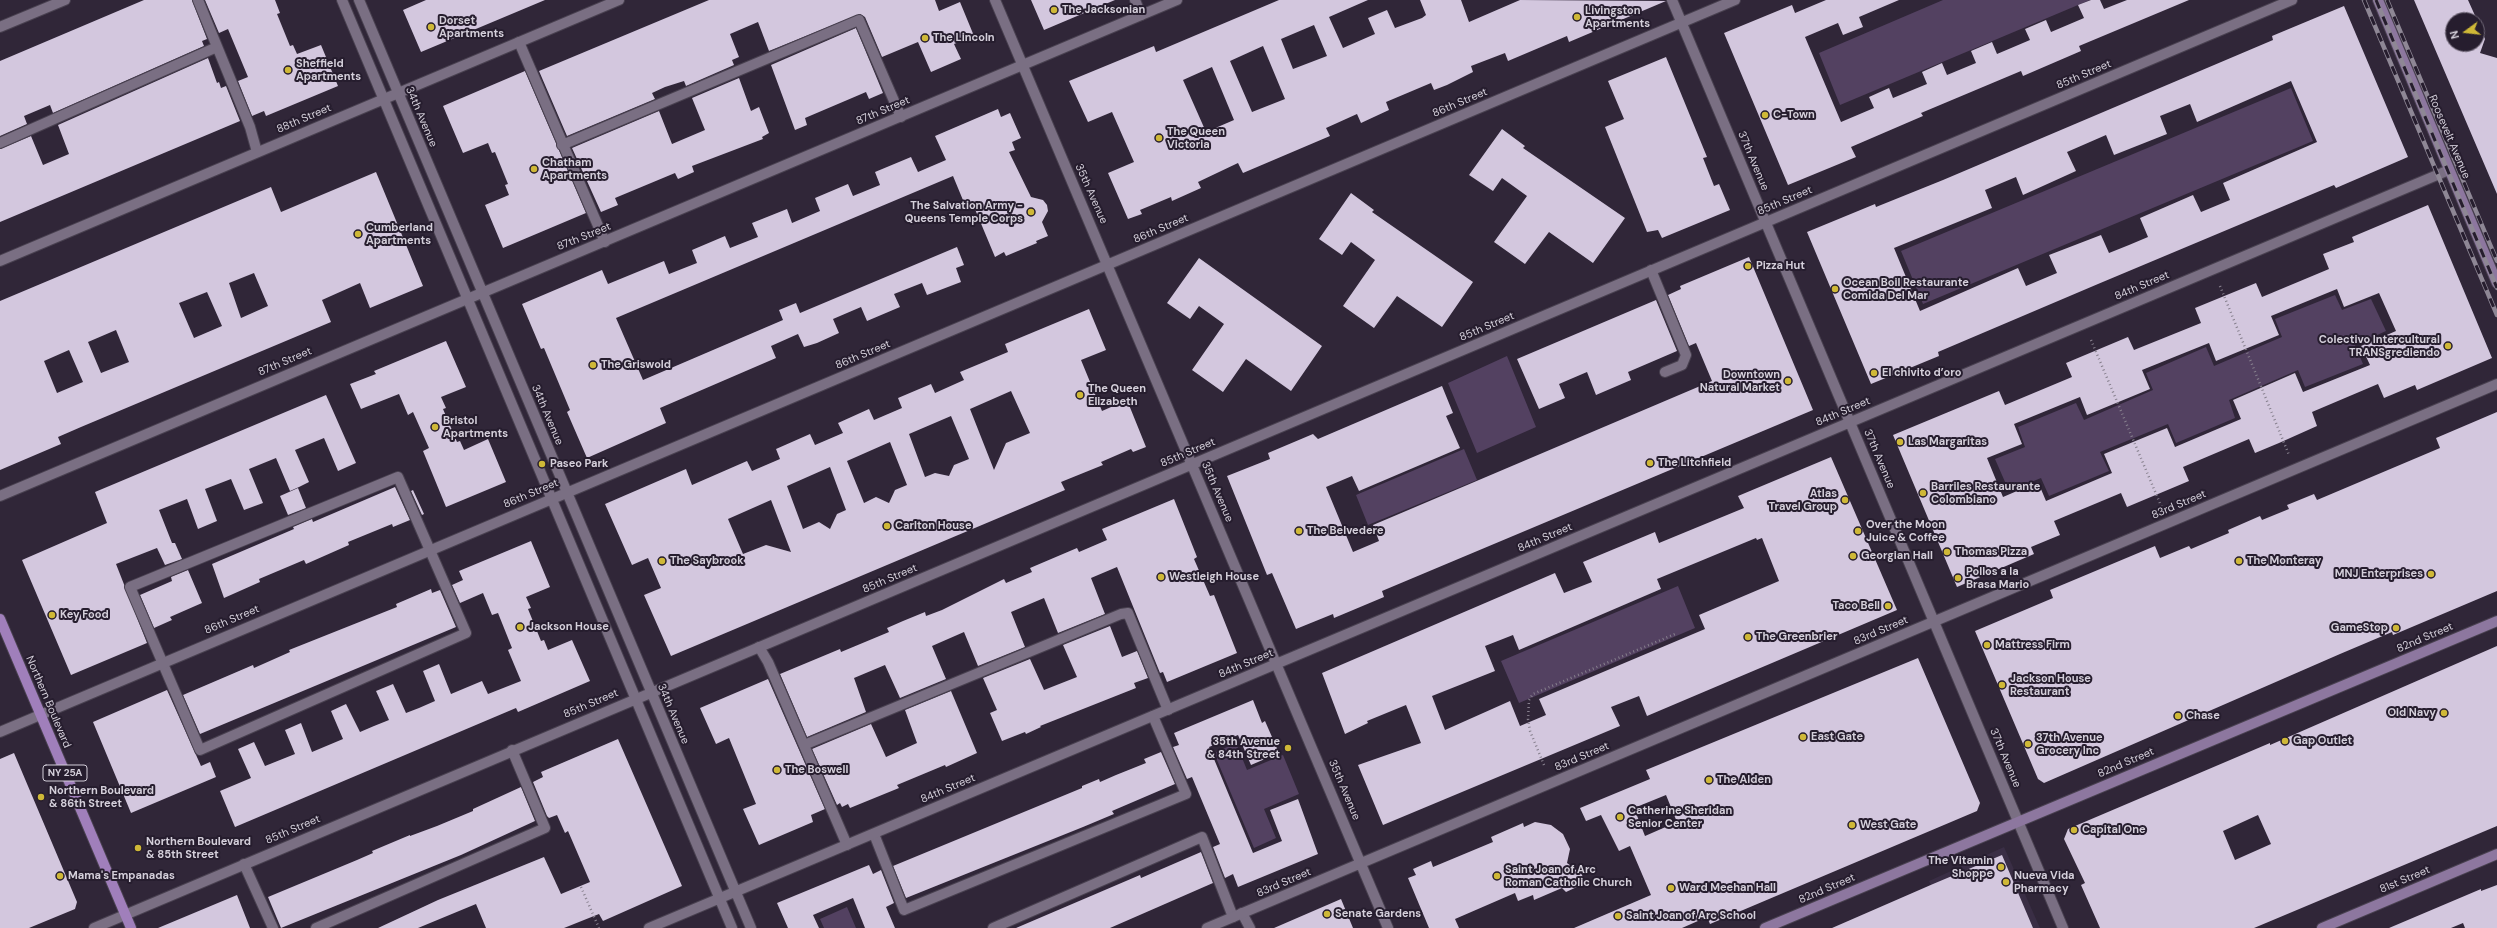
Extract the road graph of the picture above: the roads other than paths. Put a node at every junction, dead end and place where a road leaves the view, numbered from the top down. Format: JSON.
{"nodes":[{"id":1,"x":65,"y":0,"type":"edge"},
{"id":2,"x":198,"y":0,"type":"edge"},
{"id":3,"x":342,"y":0,"type":"edge"},
{"id":4,"x":359,"y":0,"type":"edge"},
{"id":5,"x":619,"y":0,"type":"edge"},
{"id":6,"x":995,"y":0,"type":"edge"},
{"id":7,"x":1135,"y":0,"type":"edge"},
{"id":8,"x":1177,"y":0,"type":"edge"},
{"id":9,"x":1672,"y":0,"type":"edge"},
{"id":10,"x":1735,"y":0,"type":"edge"},
{"id":11,"x":2292,"y":0,"type":"edge"},
{"id":12,"x":2378,"y":0,"type":"edge"},
{"id":13,"x":1141,"y":15,"type":"junction"},
{"id":14,"x":1682,"y":23,"type":"junction"},
{"id":15,"x":0,"y":27,"type":"edge"},
{"id":16,"x":518,"y":42,"type":"junction"},
{"id":17,"x":217,"y":47,"type":"junction"},
{"id":18,"x":1022,"y":66,"type":"junction"},
{"id":19,"x":398,"y":93,"type":"junction"},
{"id":20,"x":383,"y":99,"type":"junction"},
{"id":21,"x":901,"y":117,"type":"junction"},
{"id":22,"x":0,"y":142,"type":"edge"},
{"id":23,"x":562,"y":145,"type":"junction"},
{"id":24,"x":257,"y":152,"type":"junction"},
{"id":25,"x":2449,"y":170,"type":"junction"},
{"id":26,"x":1766,"y":222,"type":"junction"},
{"id":27,"x":605,"y":242,"type":"junction"},
{"id":28,"x":0,"y":261,"type":"edge"},
{"id":29,"x":1108,"y":264,"type":"junction"},
{"id":30,"x":1651,"y":270,"type":"junction"},
{"id":31,"x":2496,"y":279,"type":"edge"},
{"id":32,"x":483,"y":291,"type":"junction"},
{"id":33,"x":467,"y":298,"type":"junction"},
{"id":34,"x":1665,"y":372,"type":"dead end"},
{"id":35,"x":2497,"y":384,"type":"edge"},
{"id":36,"x":1850,"y":422,"type":"junction"},
{"id":37,"x":1192,"y":464,"type":"junction"},
{"id":38,"x":566,"y":492,"type":"junction"},
{"id":39,"x":0,"y":496,"type":"edge"},
{"id":40,"x":552,"y":498,"type":"junction"},
{"id":41,"x":431,"y":549,"type":"junction"},
{"id":42,"x":0,"y":619,"type":"edge"},
{"id":43,"x":1934,"y":621,"type":"junction"},
{"id":44,"x":2497,"y":621,"type":"edge"},
{"id":45,"x":759,"y":647,"type":"junction"},
{"id":46,"x":161,"y":664,"type":"junction"},
{"id":47,"x":1277,"y":664,"type":"junction"},
{"id":48,"x":651,"y":692,"type":"junction"},
{"id":49,"x":636,"y":699,"type":"junction"},
{"id":50,"x":1168,"y":710,"type":"junction"},
{"id":51,"x":41,"y":715,"type":"junction"},
{"id":52,"x":1152,"y":716,"type":"junction"},
{"id":53,"x":0,"y":732,"type":"edge"},
{"id":54,"x":804,"y":745,"type":"junction"},
{"id":55,"x":512,"y":750,"type":"junction"},
{"id":56,"x":2018,"y":821,"type":"junction"},
{"id":57,"x":874,"y":834,"type":"junction"},
{"id":58,"x":847,"y":845,"type":"junction"},
{"id":59,"x":2497,"y":854,"type":"edge"},
{"id":60,"x":1361,"y":863,"type":"junction"},
{"id":61,"x":244,"y":864,"type":"junction"},
{"id":62,"x":735,"y":892,"type":"junction"},
{"id":63,"x":720,"y":898,"type":"junction"},
{"id":64,"x":125,"y":915,"type":"junction"},
{"id":65,"x":1238,"y":915,"type":"junction"},
{"id":66,"x":94,"y":928,"type":"edge"},
{"id":67,"x":131,"y":928,"type":"edge"},
{"id":68,"x":273,"y":928,"type":"edge"},
{"id":69,"x":316,"y":928,"type":"edge"},
{"id":70,"x":649,"y":928,"type":"edge"},
{"id":71,"x":732,"y":928,"type":"edge"},
{"id":72,"x":751,"y":928,"type":"edge"},
{"id":73,"x":993,"y":928,"type":"edge"},
{"id":74,"x":1208,"y":928,"type":"edge"},
{"id":75,"x":1250,"y":928,"type":"edge"},
{"id":76,"x":1388,"y":928,"type":"edge"},
{"id":77,"x":1765,"y":928,"type":"edge"},
{"id":78,"x":2063,"y":928,"type":"edge"},
{"id":79,"x":2322,"y":928,"type":"edge"}],
"edges":[{"from":1,"to":15,"type":"street"},
{"from":2,"to":17,"type":"street"},
{"from":3,"to":20,"type":"street"},
{"from":4,"to":19,"type":"street","name":"34th Avenue"},
{"from":5,"to":16,"type":"street","name":"88th Street"},
{"from":6,"to":18,"type":"street","name":"35th Avenue"},
{"from":7,"to":13,"type":"street"},
{"from":8,"to":13,"type":"street","name":"87th Street"},
{"from":9,"to":14,"type":"street","name":"37th Avenue"},
{"from":10,"to":14,"type":"street","name":"86th Street"},
{"from":11,"to":26,"type":"street","name":"85th Street"},
{"from":12,"to":25,"type":"street","name":"Roosevelt Avenue"},
{"from":13,"to":18,"type":"street","name":"87th Street"},
{"from":14,"to":26,"type":"street","name":"37th Avenue"},
{"from":14,"to":29,"type":"street","name":"86th Street"},
{"from":16,"to":19,"type":"street","name":"88th Street"},
{"from":16,"to":23,"type":"street"},
{"from":17,"to":22,"type":"street"},
{"from":17,"to":24,"type":"street"},
{"from":18,"to":21,"type":"street","name":"87th Street"},
{"from":18,"to":29,"type":"street","name":"35th Avenue"},
{"from":19,"to":20,"type":"street","name":"88th Street"},
{"from":19,"to":32,"type":"street","name":"34th Avenue"},
{"from":20,"to":24,"type":"street","name":"88th Street"},
{"from":20,"to":33,"type":"street"},
{"from":21,"to":23,"type":"street"},
{"from":21,"to":27,"type":"street","name":"87th Street"},
{"from":23,"to":27,"type":"street"},
{"from":24,"to":28,"type":"street","name":"88th Street"},
{"from":25,"to":31,"type":"street","name":"Roosevelt Avenue"},
{"from":25,"to":36,"type":"street","name":"84th Street"},
{"from":26,"to":30,"type":"street","name":"85th Street"},
{"from":26,"to":36,"type":"street","name":"37th Avenue"},
{"from":27,"to":32,"type":"street","name":"87th Street"},
{"from":29,"to":37,"type":"street","name":"35th Avenue"},
{"from":29,"to":38,"type":"street","name":"86th Street"},
{"from":30,"to":34,"type":"street"},
{"from":30,"to":37,"type":"street","name":"85th Street"},
{"from":32,"to":33,"type":"street","name":"87th Street"},
{"from":32,"to":38,"type":"street","name":"34th Avenue"},
{"from":33,"to":39,"type":"street","name":"87th Street"},
{"from":33,"to":40,"type":"street"},
{"from":35,"to":43,"type":"street","name":"83rd Street"},
{"from":36,"to":43,"type":"street","name":"37th Avenue"},
{"from":36,"to":47,"type":"street","name":"84th Street"},
{"from":37,"to":45,"type":"street","name":"85th Street"},
{"from":37,"to":47,"type":"street","name":"35th Avenue"},
{"from":38,"to":40,"type":"street","name":"86th Street"},
{"from":38,"to":48,"type":"street","name":"34th Avenue"},
{"from":40,"to":41,"type":"street","name":"86th Street"},
{"from":40,"to":49,"type":"street"},
{"from":41,"to":46,"type":"street","name":"86th Street"},
{"from":41,"to":46,"type":"street"},
{"from":41,"to":46,"type":"street"},
{"from":42,"to":51,"type":"main road","name":"Northern Boulevard","number":"NY 25A"},
{"from":43,"to":56,"type":"street","name":"37th Avenue"},
{"from":43,"to":60,"type":"street","name":"83rd Street"},
{"from":44,"to":56,"type":"street","name":"82nd Street"},
{"from":45,"to":48,"type":"street","name":"85th Street"},
{"from":45,"to":54,"type":"street"},
{"from":46,"to":51,"type":"street","name":"86th Street"},
{"from":47,"to":50,"type":"street","name":"84th Street"},
{"from":47,"to":60,"type":"street","name":"35th Avenue"},
{"from":48,"to":49,"type":"street","name":"85th Street"},
{"from":48,"to":62,"type":"street","name":"34th Avenue"},
{"from":49,"to":55,"type":"street","name":"85th Street"},
{"from":49,"to":63,"type":"street"},
{"from":50,"to":52,"type":"street","name":"84th Street"},
{"from":50,"to":54,"type":"street"},
{"from":51,"to":53,"type":"street","name":"86th Street"},
{"from":51,"to":64,"type":"main road","name":"Northern Boulevard","number":"NY 25A"},
{"from":52,"to":57,"type":"street","name":"84th Street"},
{"from":52,"to":57,"type":"street"},
{"from":54,"to":58,"type":"street"},
{"from":55,"to":61,"type":"street","name":"85th Street"},
{"from":55,"to":69,"type":"street"},
{"from":56,"to":77,"type":"street","name":"82nd Street"},
{"from":56,"to":78,"type":"street","name":"37th Avenue"},
{"from":57,"to":58,"type":"street","name":"84th Street"},
{"from":58,"to":62,"type":"street","name":"84th Street"},
{"from":59,"to":79,"type":"street","name":"81st Street"},
{"from":60,"to":65,"type":"street","name":"83rd Street"},
{"from":60,"to":76,"type":"street","name":"35th Avenue"},
{"from":61,"to":64,"type":"street","name":"85th Street"},
{"from":61,"to":68,"type":"street"},
{"from":62,"to":63,"type":"street","name":"84th Street"},
{"from":62,"to":72,"type":"street","name":"34th Avenue"},
{"from":63,"to":70,"type":"street","name":"84th Street"},
{"from":63,"to":71,"type":"street"},
{"from":64,"to":66,"type":"street","name":"85th Street"},
{"from":64,"to":67,"type":"main road","name":"Northern Boulevard","number":"NY 25A"},
{"from":65,"to":73,"type":"street"},
{"from":65,"to":74,"type":"street","name":"83rd Street"},
{"from":65,"to":75,"type":"street"}]}
